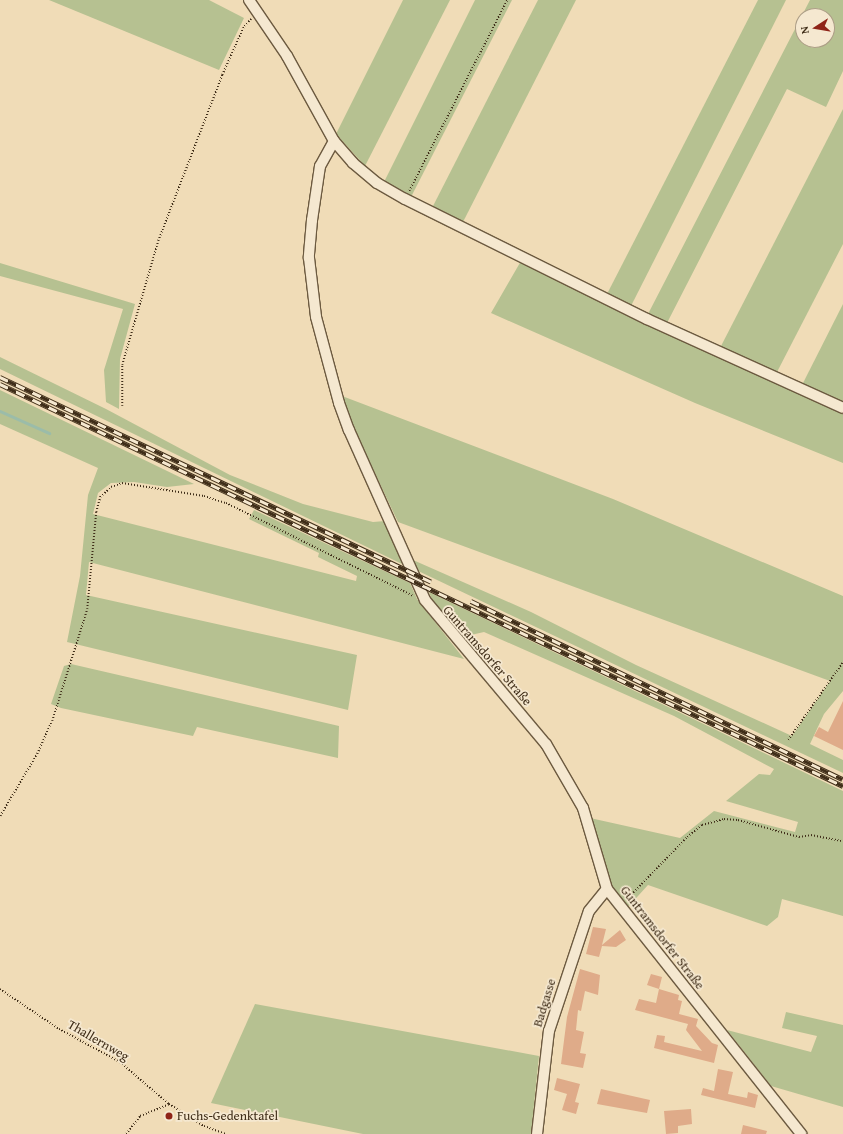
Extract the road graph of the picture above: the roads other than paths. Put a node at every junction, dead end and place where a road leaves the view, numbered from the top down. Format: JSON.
{"nodes":[{"id":1,"x":249,"y":0,"type":"edge"},
{"id":2,"x":334,"y":141,"type":"junction"},
{"id":3,"x":843,"y":408,"type":"edge"},
{"id":4,"x":607,"y":889,"type":"junction"},
{"id":5,"x":537,"y":1134,"type":"edge"},
{"id":6,"x":801,"y":1134,"type":"edge"}],
"edges":[{"from":1,"to":2,"type":"street"},
{"from":2,"to":3,"type":"street"},
{"from":2,"to":4,"type":"street","name":"Guntramsdorfer Straße"},
{"from":4,"to":5,"type":"street","name":"Badgasse"},
{"from":4,"to":6,"type":"street","name":"Guntramsdorfer Straße"}]}
